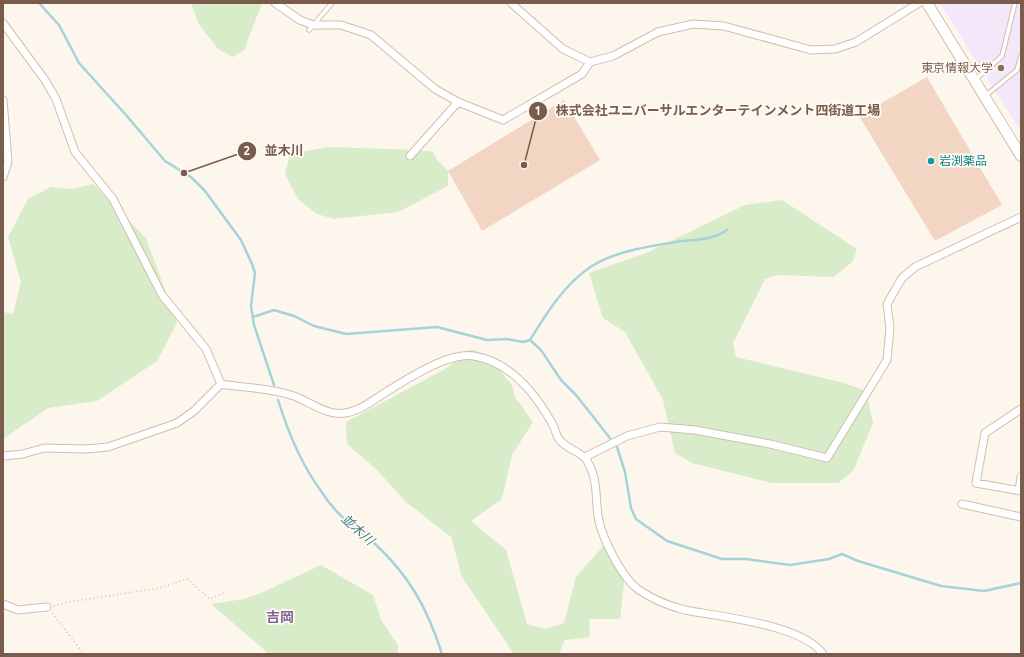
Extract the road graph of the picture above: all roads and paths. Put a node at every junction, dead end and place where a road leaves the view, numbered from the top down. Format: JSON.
{"nodes":[{"id":1,"x":275,"y":3,"type":"edge"},
{"id":2,"x":332,"y":3,"type":"edge"},
{"id":3,"x":511,"y":3,"type":"edge"},
{"id":4,"x":919,"y":3,"type":"edge"},
{"id":5,"x":926,"y":3,"type":"edge"},
{"id":6,"x":1015,"y":3,"type":"edge"},
{"id":7,"x":3,"y":23,"type":"edge"},
{"id":8,"x":311,"y":27,"type":"junction"},
{"id":9,"x":1021,"y":56,"type":"edge"},
{"id":10,"x":590,"y":62,"type":"junction"},
{"id":11,"x":974,"y":80,"type":"junction"},
{"id":12,"x":985,"y":97,"type":"junction"},
{"id":13,"x":3,"y":100,"type":"edge"},
{"id":14,"x":458,"y":102,"type":"junction"},
{"id":15,"x":5,"y":149,"type":"edge"},
{"id":16,"x":410,"y":156,"type":"dead end"},
{"id":17,"x":1021,"y":156,"type":"edge"},
{"id":18,"x":3,"y":177,"type":"edge"},
{"id":19,"x":1021,"y":216,"type":"edge"},
{"id":20,"x":221,"y":384,"type":"junction"},
{"id":21,"x":1021,"y":408,"type":"edge"},
{"id":22,"x":3,"y":456,"type":"edge"},
{"id":23,"x":585,"y":457,"type":"junction"},
{"id":24,"x":1021,"y":477,"type":"edge"},
{"id":25,"x":1020,"y":491,"type":"edge"},
{"id":26,"x":962,"y":504,"type":"dead end"},
{"id":27,"x":1021,"y":517,"type":"edge"},
{"id":28,"x":226,"y":592,"type":"dead end"},
{"id":29,"x":3,"y":604,"type":"edge"},
{"id":30,"x":47,"y":607,"type":"junction"},
{"id":31,"x":84,"y":654,"type":"edge"},
{"id":32,"x":823,"y":654,"type":"edge"}],
"edges":[{"from":1,"to":8,"type":"street"},
{"from":2,"to":8,"type":"lane"},
{"from":3,"to":10,"type":"street"},
{"from":4,"to":10,"type":"street"},
{"from":5,"to":11,"type":"street"},
{"from":6,"to":11,"type":"lane"},
{"from":7,"to":20,"type":"street"},
{"from":8,"to":14,"type":"street"},
{"from":9,"to":12,"type":"lane"},
{"from":10,"to":14,"type":"street"},
{"from":11,"to":12,"type":"street"},
{"from":12,"to":17,"type":"street"},
{"from":13,"to":15,"type":"street"},
{"from":14,"to":16,"type":"street"},
{"from":15,"to":18,"type":"street"},
{"from":19,"to":23,"type":"street"},
{"from":20,"to":22,"type":"street"},
{"from":20,"to":23,"type":"street"},
{"from":21,"to":25,"type":"street"},
{"from":23,"to":32,"type":"street"},
{"from":24,"to":25,"type":"street"},
{"from":26,"to":27,"type":"street"},
{"from":28,"to":30,"type":"path"},
{"from":29,"to":30,"type":"street"},
{"from":30,"to":31,"type":"path"}]}
